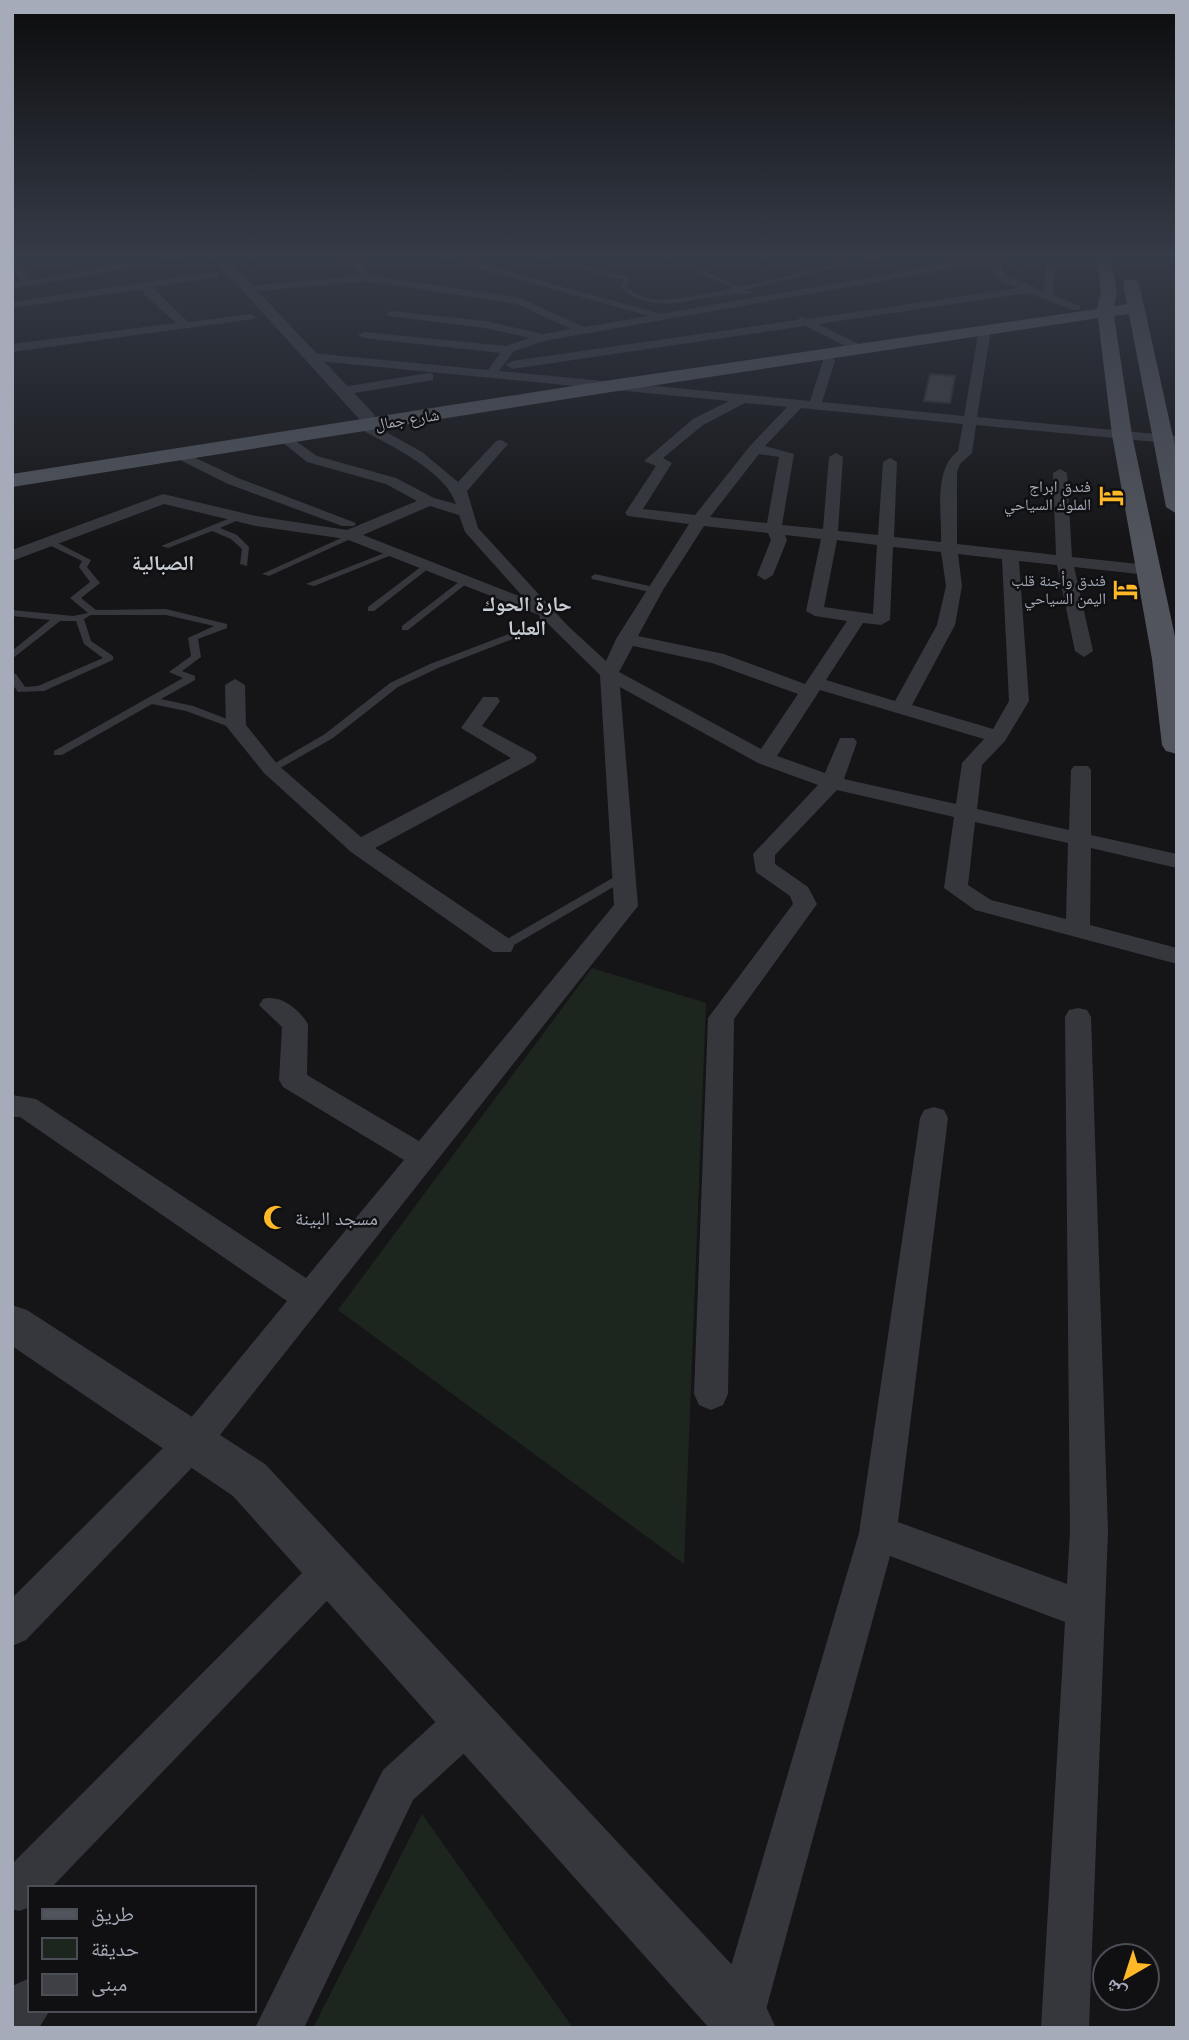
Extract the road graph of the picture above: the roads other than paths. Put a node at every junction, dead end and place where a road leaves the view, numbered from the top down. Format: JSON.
{"nodes":[{"id":1,"x":307,"y":352,"type":"edge"},
{"id":2,"x":507,"y":352,"type":"edge"},
{"id":3,"x":598,"y":352,"type":"edge"},
{"id":4,"x":798,"y":352,"type":"edge"},
{"id":5,"x":982,"y":352,"type":"edge"},
{"id":6,"x":1111,"y":352,"type":"edge"},
{"id":7,"x":1147,"y":352,"type":"edge"},
{"id":8,"x":823,"y":353,"type":"joint"},
{"id":9,"x":311,"y":357,"type":"junction"},
{"id":10,"x":495,"y":369,"type":"junction"},
{"id":11,"x":454,"y":370,"type":"junction"},
{"id":12,"x":580,"y":382,"type":"junction"},
{"id":13,"x":611,"y":386,"type":"junction"},
{"id":14,"x":342,"y":391,"type":"junction"},
{"id":15,"x":744,"y":398,"type":"junction"},
{"id":16,"x":798,"y":403,"type":"junction"},
{"id":17,"x":815,"y":405,"type":"junction"},
{"id":18,"x":365,"y":421,"type":"junction"},
{"id":19,"x":973,"y":421,"type":"junction"},
{"id":20,"x":1122,"y":435,"type":"junction"},
{"id":21,"x":287,"y":439,"type":"junction"},
{"id":22,"x":1171,"y":440,"type":"edge"},
{"id":23,"x":501,"y":444,"type":"dead end"},
{"id":24,"x":755,"y":449,"type":"junction"},
{"id":25,"x":181,"y":455,"type":"junction"},
{"id":26,"x":836,"y":457,"type":"dead end"},
{"id":27,"x":890,"y":462,"type":"dead end"},
{"id":28,"x":12,"y":471,"type":"edge"},
{"id":29,"x":1060,"y":473,"type":"dead end"},
{"id":30,"x":12,"y":481,"type":"edge"},
{"id":31,"x":233,"y":481,"type":"junction"},
{"id":32,"x":459,"y":490,"type":"junction"},
{"id":33,"x":172,"y":501,"type":"junction"},
{"id":34,"x":429,"y":501,"type":"junction"},
{"id":35,"x":1177,"y":507,"type":"edge"},
{"id":36,"x":466,"y":512,"type":"junction"},
{"id":37,"x":241,"y":517,"type":"junction"},
{"id":38,"x":699,"y":521,"type":"junction"},
{"id":39,"x":213,"y":528,"type":"junction"},
{"id":40,"x":774,"y":528,"type":"junction"},
{"id":41,"x":355,"y":533,"type":"junction"},
{"id":42,"x":830,"y":534,"type":"junction"},
{"id":43,"x":887,"y":541,"type":"junction"},
{"id":44,"x":50,"y":542,"type":"junction"},
{"id":45,"x":165,"y":546,"type":"dead end"},
{"id":46,"x":950,"y":548,"type":"junction"},
{"id":47,"x":395,"y":552,"type":"junction"},
{"id":48,"x":1010,"y":555,"type":"junction"},
{"id":49,"x":12,"y":556,"type":"edge"},
{"id":50,"x":1064,"y":561,"type":"junction"},
{"id":51,"x":244,"y":564,"type":"dead end"},
{"id":52,"x":429,"y":565,"type":"junction"},
{"id":53,"x":1148,"y":570,"type":"junction"},
{"id":54,"x":266,"y":574,"type":"dead end"},
{"id":55,"x":765,"y":575,"type":"dead end"},
{"id":56,"x":595,"y":577,"type":"dead end"},
{"id":57,"x":467,"y":580,"type":"junction"},
{"id":58,"x":311,"y":584,"type":"dead end"},
{"id":59,"x":654,"y":590,"type":"junction"},
{"id":60,"x":371,"y":609,"type":"dead end"},
{"id":61,"x":12,"y":613,"type":"edge"},
{"id":62,"x":94,"y":613,"type":"junction"},
{"id":63,"x":546,"y":614,"type":"junction"},
{"id":64,"x":59,"y":617,"type":"junction"},
{"id":65,"x":79,"y":617,"type":"junction"},
{"id":66,"x":858,"y":617,"type":"junction"},
{"id":67,"x":405,"y":628,"type":"dead end"},
{"id":68,"x":625,"y":639,"type":"junction"},
{"id":69,"x":1084,"y":651,"type":"dead end"},
{"id":70,"x":12,"y":656,"type":"edge"},
{"id":71,"x":609,"y":674,"type":"junction"},
{"id":72,"x":12,"y":676,"type":"edge"},
{"id":73,"x":235,"y":685,"type":"dead end"},
{"id":74,"x":812,"y":688,"type":"junction"},
{"id":75,"x":153,"y":701,"type":"junction"},
{"id":76,"x":490,"y":701,"type":"dead end"},
{"id":77,"x":902,"y":706,"type":"junction"},
{"id":78,"x":236,"y":726,"type":"junction"},
{"id":79,"x":998,"y":737,"type":"junction"},
{"id":80,"x":847,"y":742,"type":"dead end"},
{"id":81,"x":1177,"y":745,"type":"edge"},
{"id":82,"x":58,"y":753,"type":"dead end"},
{"id":83,"x":765,"y":759,"type":"junction"},
{"id":84,"x":271,"y":769,"type":"junction"},
{"id":85,"x":1081,"y":770,"type":"dead end"},
{"id":86,"x":832,"y":783,"type":"junction"},
{"id":87,"x":967,"y":811,"type":"junction"},
{"id":88,"x":1079,"y":838,"type":"junction"},
{"id":89,"x":359,"y":847,"type":"junction"},
{"id":90,"x":1177,"y":862,"type":"edge"},
{"id":91,"x":624,"y":876,"type":"junction"},
{"id":92,"x":1078,"y":930,"type":"junction"},
{"id":93,"x":502,"y":946,"type":"joint"},
{"id":94,"x":1177,"y":956,"type":"edge"},
{"id":95,"x":272,"y":1005,"type":"dead end"},
{"id":96,"x":1078,"y":1017,"type":"dead end"},
{"id":97,"x":12,"y":1106,"type":"edge"},
{"id":98,"x":934,"y":1118,"type":"dead end"},
{"id":99,"x":423,"y":1157,"type":"junction"},
{"id":100,"x":309,"y":1298,"type":"junction"},
{"id":101,"x":19,"y":1337,"type":"edge"},
{"id":102,"x":711,"y":1394,"type":"dead end"},
{"id":103,"x":193,"y":1442,"type":"junction"},
{"id":104,"x":878,"y":1534,"type":"junction"},
{"id":105,"x":331,"y":1570,"type":"junction"},
{"id":106,"x":1086,"y":1610,"type":"junction"},
{"id":107,"x":12,"y":1626,"type":"edge"},
{"id":108,"x":469,"y":1720,"type":"junction"},
{"id":109,"x":20,"y":1891,"type":"edge"},
{"id":110,"x":28,"y":2004,"type":"edge"},
{"id":111,"x":12,"y":2022,"type":"edge"},
{"id":112,"x":743,"y":2022,"type":"edge"},
{"id":113,"x":279,"y":2028,"type":"edge"},
{"id":114,"x":1065,"y":2028,"type":"edge"}],
"edges":[{"from":1,"to":9,"type":"street"},
{"from":2,"to":10,"type":"street"},
{"from":3,"to":10,"type":"street"},
{"from":4,"to":12,"type":"main road","name":"شارع جمال"},
{"from":5,"to":19,"type":"street"},
{"from":6,"to":20,"type":"main road"},
{"from":7,"to":22,"type":"main road"},
{"from":8,"to":13,"type":"main road","name":"شارع جمال"},
{"from":8,"to":17,"type":"street"},
{"from":9,"to":11,"type":"street"},
{"from":9,"to":14,"type":"street"},
{"from":10,"to":11,"type":"street"},
{"from":10,"to":12,"type":"street"},
{"from":11,"to":14,"type":"street"},
{"from":12,"to":13,"type":"street"},
{"from":12,"to":18,"type":"main road","name":"شارع جمال"},
{"from":13,"to":15,"type":"street"},
{"from":13,"to":18,"type":"main road","name":"شارع جمال"},
{"from":14,"to":18,"type":"street"},
{"from":15,"to":16,"type":"street"},
{"from":15,"to":38,"type":"street"},
{"from":16,"to":17,"type":"street"},
{"from":16,"to":24,"type":"street"},
{"from":17,"to":19,"type":"street"},
{"from":18,"to":21,"type":"main road","name":"شارع جمال"},
{"from":18,"to":28,"type":"main road","name":"شارع جمال"},
{"from":18,"to":32,"type":"street"},
{"from":19,"to":20,"type":"street"},
{"from":19,"to":46,"type":"street"},
{"from":20,"to":22,"type":"street"},
{"from":20,"to":53,"type":"main road"},
{"from":21,"to":25,"type":"main road","name":"شارع جمال"},
{"from":21,"to":34,"type":"street"},
{"from":22,"to":35,"type":"main road"},
{"from":23,"to":32,"type":"street"},
{"from":24,"to":38,"type":"street"},
{"from":24,"to":40,"type":"street"},
{"from":25,"to":30,"type":"main road","name":"شارع جمال"},
{"from":25,"to":31,"type":"street"},
{"from":26,"to":42,"type":"street"},
{"from":27,"to":43,"type":"street"},
{"from":29,"to":50,"type":"street"},
{"from":31,"to":33,"type":"street"},
{"from":31,"to":41,"type":"street"},
{"from":32,"to":36,"type":"street"},
{"from":33,"to":37,"type":"street"},
{"from":33,"to":44,"type":"street"},
{"from":34,"to":36,"type":"street"},
{"from":34,"to":41,"type":"street"},
{"from":36,"to":63,"type":"street"},
{"from":37,"to":39,"type":"lane"},
{"from":37,"to":41,"type":"street"},
{"from":38,"to":40,"type":"street"},
{"from":38,"to":59,"type":"street"},
{"from":39,"to":45,"type":"lane"},
{"from":39,"to":51,"type":"lane"},
{"from":40,"to":42,"type":"street"},
{"from":40,"to":55,"type":"street"},
{"from":41,"to":47,"type":"street"},
{"from":41,"to":54,"type":"lane"},
{"from":42,"to":43,"type":"street"},
{"from":42,"to":66,"type":"street"},
{"from":43,"to":46,"type":"street"},
{"from":43,"to":66,"type":"street"},
{"from":44,"to":49,"type":"street"},
{"from":44,"to":62,"type":"lane"},
{"from":46,"to":48,"type":"street"},
{"from":46,"to":77,"type":"street"},
{"from":47,"to":52,"type":"street"},
{"from":47,"to":58,"type":"lane"},
{"from":48,"to":50,"type":"street"},
{"from":48,"to":79,"type":"street"},
{"from":50,"to":53,"type":"street"},
{"from":50,"to":69,"type":"street"},
{"from":52,"to":57,"type":"street"},
{"from":52,"to":60,"type":"lane"},
{"from":53,"to":81,"type":"main road"},
{"from":56,"to":59,"type":"lane"},
{"from":57,"to":63,"type":"street"},
{"from":57,"to":67,"type":"lane"},
{"from":59,"to":68,"type":"street"},
{"from":61,"to":64,"type":"lane"},
{"from":62,"to":65,"type":"lane"},
{"from":62,"to":75,"type":"lane"},
{"from":63,"to":71,"type":"street"},
{"from":63,"to":84,"type":"lane"},
{"from":64,"to":65,"type":"lane"},
{"from":64,"to":70,"type":"lane"},
{"from":65,"to":72,"type":"lane"},
{"from":66,"to":74,"type":"street"},
{"from":68,"to":71,"type":"street"},
{"from":68,"to":74,"type":"street"},
{"from":71,"to":83,"type":"street"},
{"from":71,"to":91,"type":"street"},
{"from":73,"to":78,"type":"street"},
{"from":74,"to":77,"type":"street"},
{"from":74,"to":83,"type":"street"},
{"from":75,"to":78,"type":"lane"},
{"from":75,"to":82,"type":"lane"},
{"from":76,"to":89,"type":"street"},
{"from":77,"to":79,"type":"street"},
{"from":78,"to":84,"type":"street"},
{"from":79,"to":87,"type":"street"},
{"from":80,"to":86,"type":"street"},
{"from":83,"to":86,"type":"street"},
{"from":84,"to":89,"type":"street"},
{"from":85,"to":88,"type":"street"},
{"from":86,"to":87,"type":"street"},
{"from":86,"to":102,"type":"street"},
{"from":87,"to":88,"type":"street"},
{"from":87,"to":92,"type":"street"},
{"from":88,"to":90,"type":"street"},
{"from":88,"to":92,"type":"street"},
{"from":89,"to":93,"type":"street"},
{"from":91,"to":93,"type":"lane"},
{"from":91,"to":99,"type":"street"},
{"from":92,"to":94,"type":"street"},
{"from":95,"to":99,"type":"street"},
{"from":96,"to":106,"type":"street"},
{"from":97,"to":100,"type":"street"},
{"from":98,"to":104,"type":"street"},
{"from":99,"to":100,"type":"street"},
{"from":100,"to":103,"type":"street"},
{"from":101,"to":103,"type":"street"},
{"from":103,"to":105,"type":"street"},
{"from":103,"to":107,"type":"street"},
{"from":104,"to":106,"type":"street"},
{"from":104,"to":112,"type":"street"},
{"from":105,"to":108,"type":"street"},
{"from":105,"to":109,"type":"street"},
{"from":106,"to":114,"type":"street"},
{"from":108,"to":112,"type":"street"},
{"from":108,"to":113,"type":"street"},
{"from":110,"to":111,"type":"street"}]}
